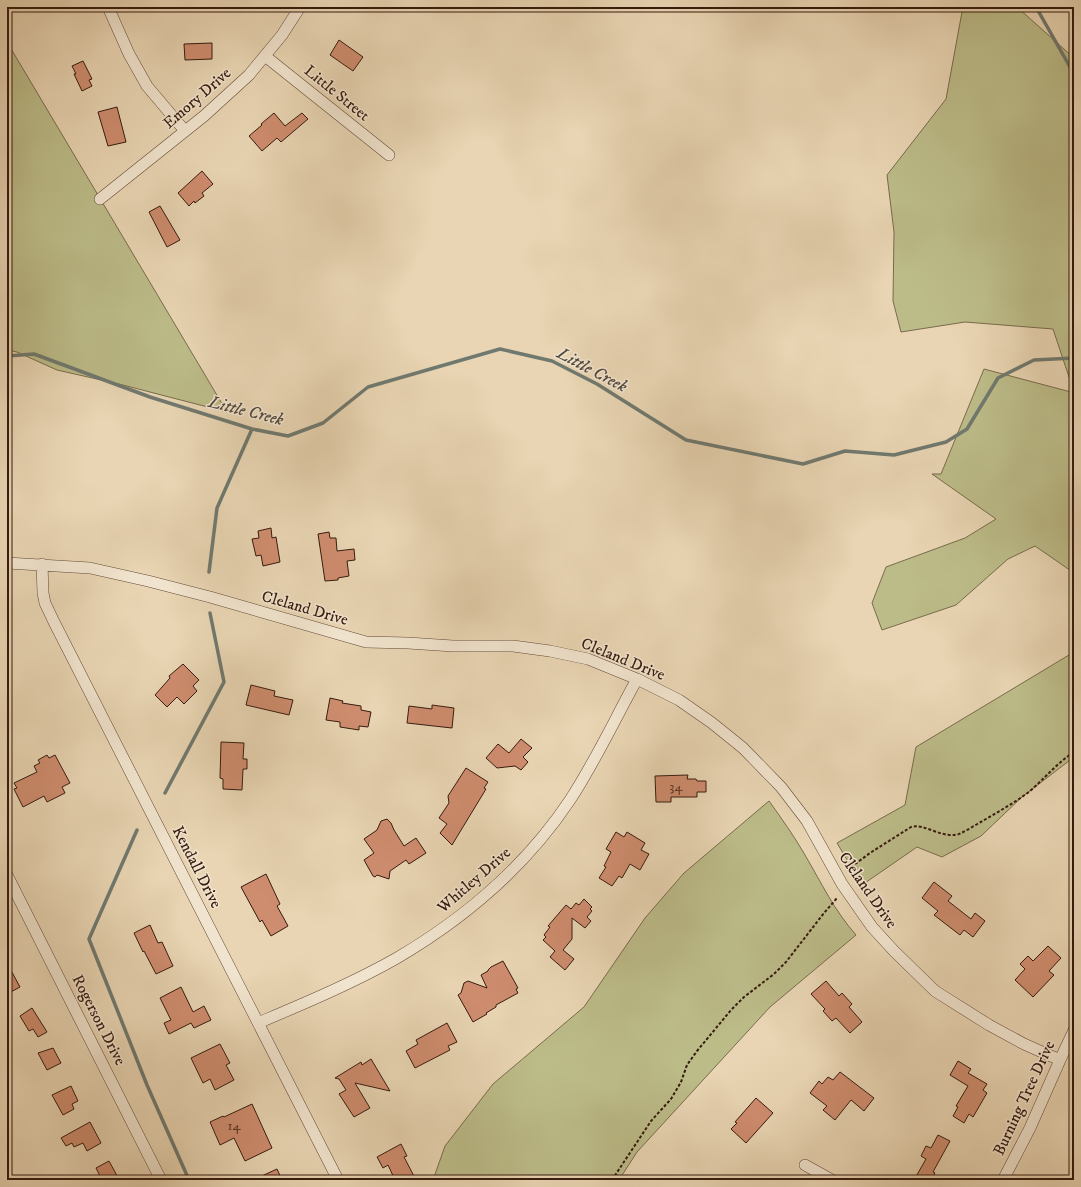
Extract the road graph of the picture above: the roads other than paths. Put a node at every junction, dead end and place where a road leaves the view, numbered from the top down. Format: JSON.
{"nodes":[{"id":1,"x":108,"y":7,"type":"edge"},
{"id":2,"x":300,"y":7,"type":"edge"},
{"id":3,"x":265,"y":56,"type":"junction"},
{"id":4,"x":185,"y":131,"type":"junction"},
{"id":5,"x":389,"y":155,"type":"dead end"},
{"id":6,"x":100,"y":199,"type":"dead end"},
{"id":7,"x":7,"y":563,"type":"edge"},
{"id":8,"x":42,"y":564,"type":"junction"},
{"id":9,"x":637,"y":679,"type":"junction"},
{"id":10,"x":7,"y":875,"type":"edge"},
{"id":11,"x":258,"y":1024,"type":"junction"},
{"id":12,"x":1074,"y":1030,"type":"edge"},
{"id":13,"x":1060,"y":1060,"type":"junction"},
{"id":14,"x":805,"y":1165,"type":"dead end"},
{"id":15,"x":161,"y":1180,"type":"edge"},
{"id":16,"x":338,"y":1180,"type":"edge"},
{"id":17,"x":832,"y":1180,"type":"edge"},
{"id":18,"x":1003,"y":1180,"type":"edge"}],
"edges":[{"from":1,"to":4,"type":"street"},
{"from":2,"to":3,"type":"street","name":"Emory Drive"},
{"from":3,"to":4,"type":"street","name":"Emory Drive"},
{"from":3,"to":5,"type":"street","name":"Little Street"},
{"from":4,"to":6,"type":"street","name":"Emory Drive"},
{"from":7,"to":8,"type":"street","name":"Cleland Drive"},
{"from":8,"to":9,"type":"street","name":"Cleland Drive"},
{"from":8,"to":11,"type":"street","name":"Kendall Drive"},
{"from":9,"to":11,"type":"street","name":"Whitley Drive"},
{"from":9,"to":13,"type":"street","name":"Cleland Drive"},
{"from":10,"to":15,"type":"street","name":"Rogerson Drive"},
{"from":11,"to":16,"type":"street","name":"Kendall Drive"},
{"from":12,"to":13,"type":"street","name":"Burning Tree Drive"},
{"from":13,"to":18,"type":"street","name":"Burning Tree Drive"},
{"from":14,"to":17,"type":"street"}]}
